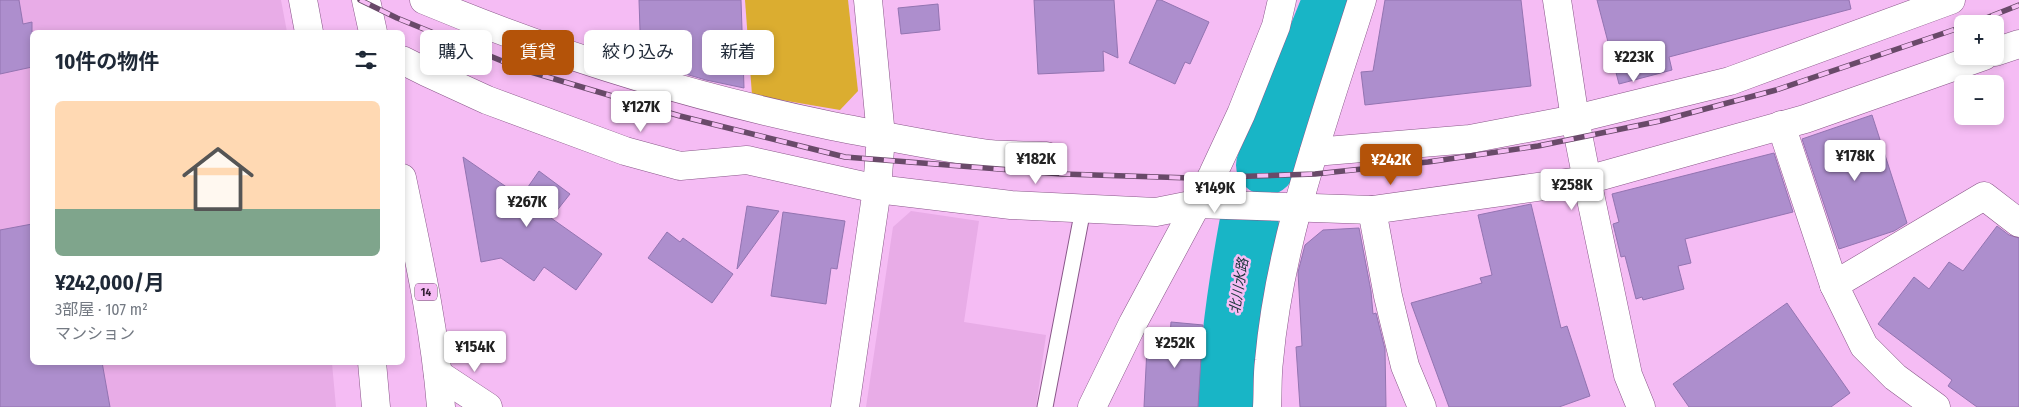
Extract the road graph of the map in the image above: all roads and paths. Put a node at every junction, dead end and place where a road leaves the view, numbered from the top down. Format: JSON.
{"nodes":[{"id":1,"x":302,"y":0,"type":"edge"},
{"id":2,"x":366,"y":0,"type":"edge"},
{"id":3,"x":424,"y":0,"type":"edge"},
{"id":4,"x":868,"y":0,"type":"edge"},
{"id":5,"x":1282,"y":0,"type":"edge"},
{"id":6,"x":1362,"y":0,"type":"edge"},
{"id":7,"x":1557,"y":0,"type":"edge"},
{"id":8,"x":1951,"y":0,"type":"edge"},
{"id":9,"x":309,"y":30,"type":"edge"},
{"id":10,"x":373,"y":30,"type":"edge"},
{"id":11,"x":2019,"y":44,"type":"edge"},
{"id":12,"x":2004,"y":49,"type":"edge"},
{"id":13,"x":405,"y":62,"type":"edge"},
{"id":14,"x":1958,"y":65,"type":"edge"},
{"id":15,"x":1575,"y":119,"type":"junction"},
{"id":16,"x":1782,"y":125,"type":"junction"},
{"id":17,"x":881,"y":136,"type":"junction"},
{"id":18,"x":1314,"y":152,"type":"junction"},
{"id":19,"x":1046,"y":156,"type":"dead end"},
{"id":20,"x":1587,"y":180,"type":"junction"},
{"id":21,"x":878,"y":189,"type":"junction"},
{"id":22,"x":405,"y":192,"type":"edge"},
{"id":23,"x":1196,"y":204,"type":"junction"},
{"id":24,"x":1298,"y":208,"type":"junction"},
{"id":25,"x":1083,"y":209,"type":"junction"},
{"id":26,"x":1372,"y":210,"type":"junction"},
{"id":27,"x":2019,"y":222,"type":"edge"},
{"id":28,"x":1834,"y":285,"type":"junction"},
{"id":29,"x":372,"y":365,"type":"edge"},
{"id":30,"x":438,"y":374,"type":"junction"},
{"id":31,"x":376,"y":407,"type":"edge"},
{"id":32,"x":441,"y":407,"type":"edge"},
{"id":33,"x":488,"y":407,"type":"edge"},
{"id":34,"x":845,"y":407,"type":"edge"},
{"id":35,"x":1046,"y":407,"type":"edge"},
{"id":36,"x":1092,"y":407,"type":"edge"},
{"id":37,"x":1267,"y":407,"type":"edge"},
{"id":38,"x":1422,"y":407,"type":"edge"},
{"id":39,"x":1641,"y":407,"type":"edge"},
{"id":40,"x":1936,"y":407,"type":"edge"}],
"edges":[{"from":1,"to":9,"type":"street"},
{"from":2,"to":10,"type":"street"},
{"from":3,"to":17,"type":"street"},
{"from":4,"to":17,"type":"street"},
{"from":5,"to":23,"type":"street"},
{"from":6,"to":18,"type":"street"},
{"from":7,"to":15,"type":"street"},
{"from":8,"to":15,"type":"street"},
{"from":11,"to":12,"type":"street"},
{"from":13,"to":21,"type":"street"},
{"from":14,"to":16,"type":"street"},
{"from":15,"to":18,"type":"street"},
{"from":15,"to":20,"type":"street"},
{"from":16,"to":20,"type":"street"},
{"from":16,"to":28,"type":"street"},
{"from":17,"to":19,"type":"street"},
{"from":17,"to":21,"type":"street"},
{"from":18,"to":24,"type":"street"},
{"from":20,"to":26,"type":"street"},
{"from":20,"to":39,"type":"street"},
{"from":21,"to":25,"type":"street"},
{"from":21,"to":34,"type":"street"},
{"from":22,"to":30,"type":"street","number":"14"},
{"from":23,"to":24,"type":"street"},
{"from":23,"to":25,"type":"street"},
{"from":23,"to":36,"type":"street"},
{"from":24,"to":26,"type":"street"},
{"from":24,"to":37,"type":"street"},
{"from":25,"to":35,"type":"lane"},
{"from":26,"to":38,"type":"street"},
{"from":27,"to":28,"type":"street"},
{"from":28,"to":40,"type":"street"},
{"from":29,"to":31,"type":"street"},
{"from":30,"to":32,"type":"street","number":"14"},
{"from":30,"to":33,"type":"street"}]}
